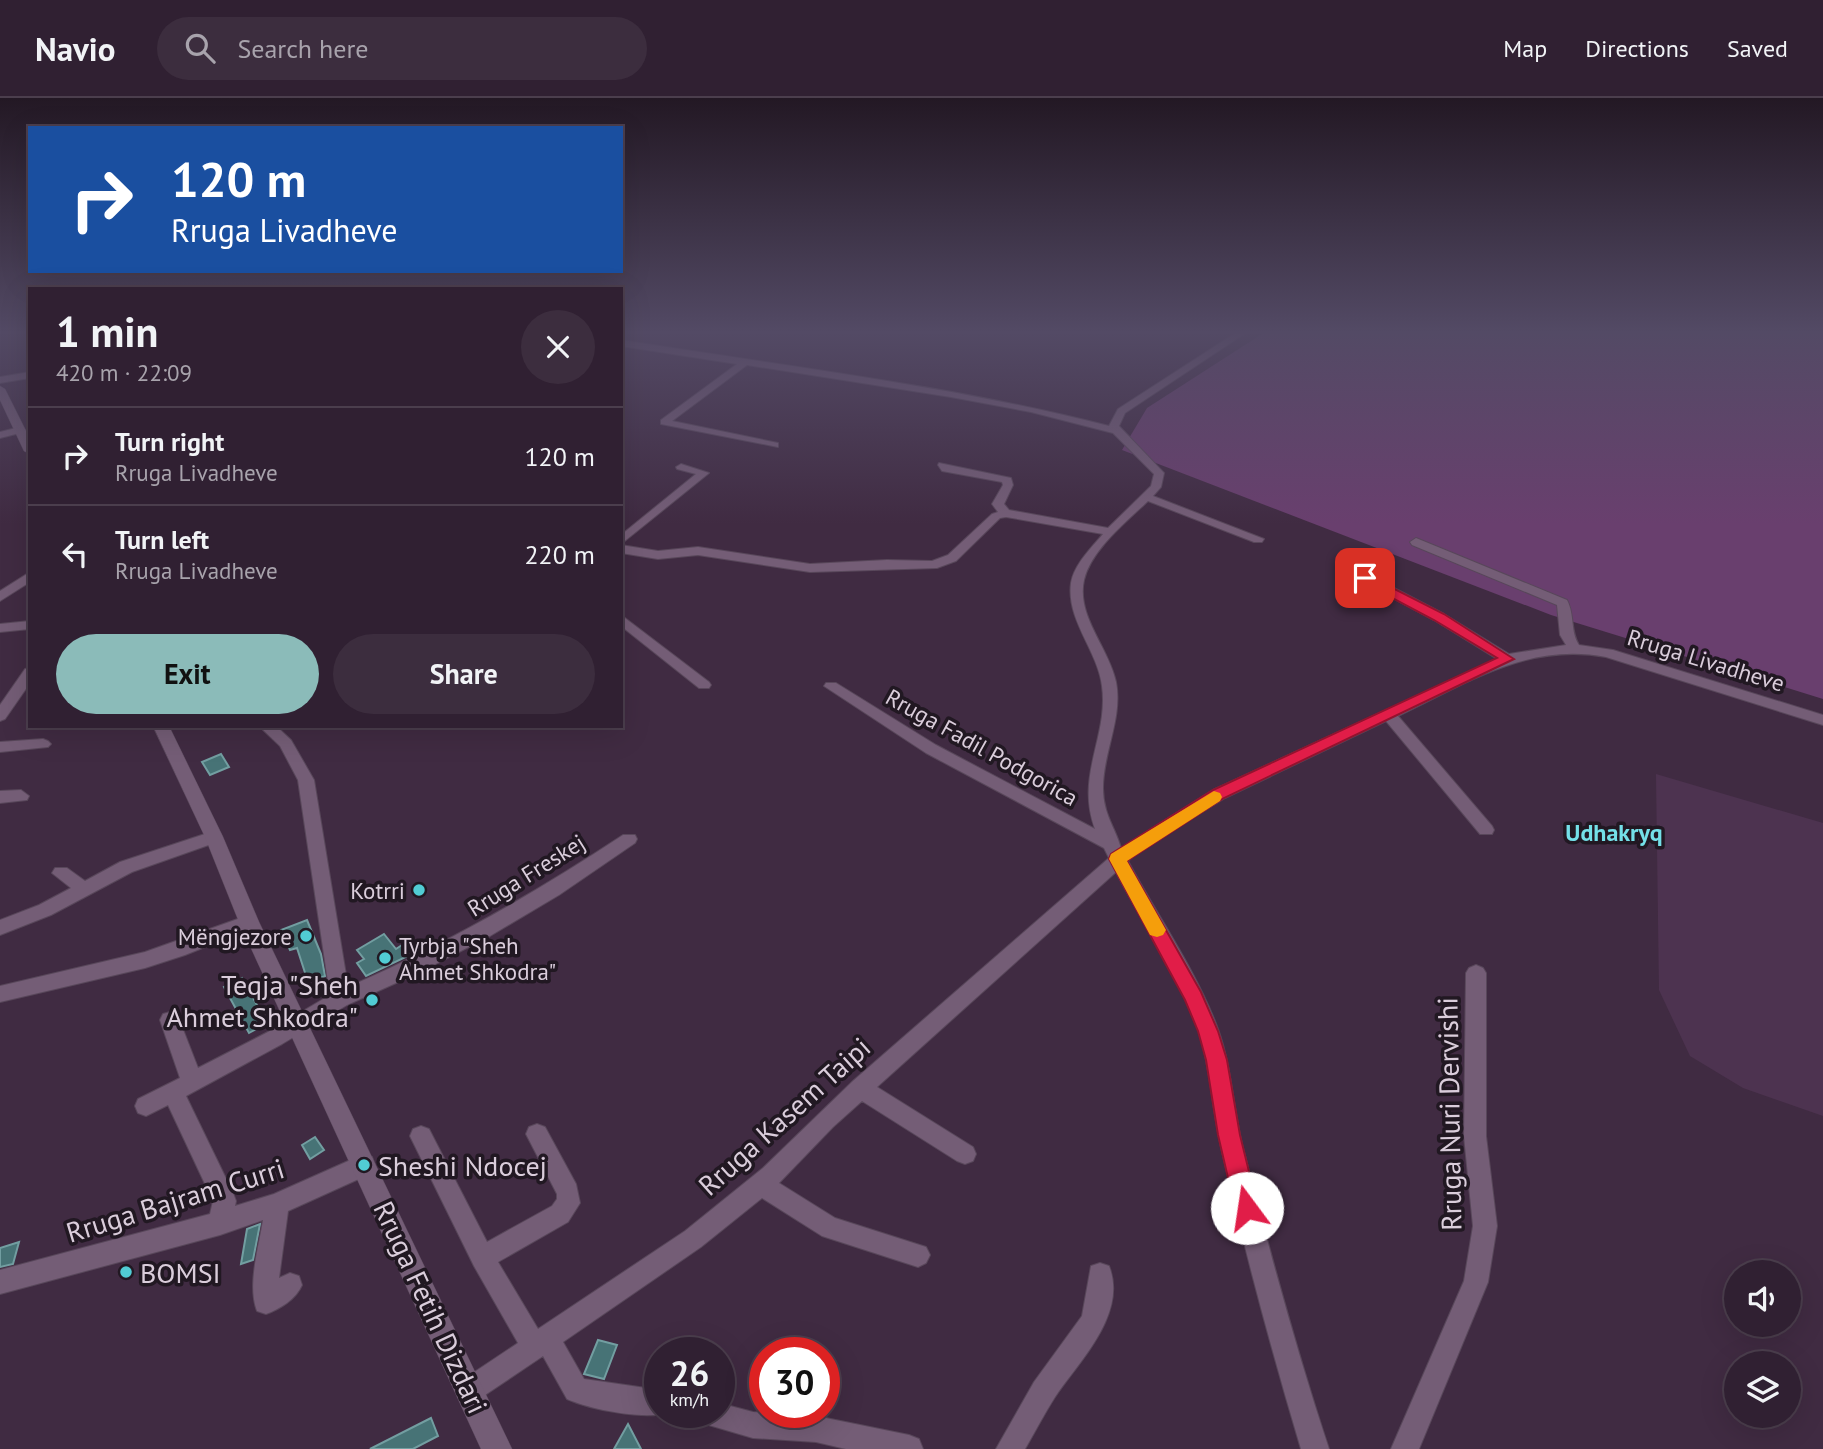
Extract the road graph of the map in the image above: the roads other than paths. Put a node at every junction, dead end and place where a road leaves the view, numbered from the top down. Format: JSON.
{"nodes":[{"id":1,"x":4,"y":397,"type":"edge"},
{"id":2,"x":698,"y":397,"type":"edge"},
{"id":3,"x":967,"y":397,"type":"edge"},
{"id":4,"x":1143,"y":397,"type":"edge"},
{"id":5,"x":20,"y":430,"type":"junction"},
{"id":6,"x":1117,"y":431,"type":"junction"},
{"id":7,"x":0,"y":435,"type":"edge"},
{"id":8,"x":774,"y":445,"type":"dead end"},
{"id":9,"x":28,"y":447,"type":"edge"},
{"id":10,"x":943,"y":465,"type":"dead end"},
{"id":11,"x":681,"y":467,"type":"dead end"},
{"id":12,"x":1146,"y":497,"type":"junction"},
{"id":13,"x":1005,"y":513,"type":"junction"},
{"id":14,"x":1111,"y":532,"type":"junction"},
{"id":15,"x":623,"y":539,"type":"edge"},
{"id":16,"x":1258,"y":539,"type":"dead end"},
{"id":17,"x":1416,"y":542,"type":"dead end"},
{"id":18,"x":623,"y":549,"type":"edge"},
{"id":19,"x":28,"y":577,"type":"edge"},
{"id":20,"x":1365,"y":578,"type":"dead end"},
{"id":21,"x":3,"y":591,"type":"edge"},
{"id":22,"x":623,"y":621,"type":"edge"},
{"id":23,"x":28,"y":625,"type":"edge"},
{"id":24,"x":0,"y":628,"type":"edge"},
{"id":25,"x":1574,"y":647,"type":"junction"},
{"id":26,"x":1507,"y":659,"type":"junction"},
{"id":27,"x":28,"y":675,"type":"edge"},
{"id":28,"x":704,"y":685,"type":"dead end"},
{"id":29,"x":831,"y":686,"type":"dead end"},
{"id":30,"x":1389,"y":715,"type":"junction"},
{"id":31,"x":0,"y":716,"type":"edge"},
{"id":32,"x":1823,"y":720,"type":"edge"},
{"id":33,"x":162,"y":728,"type":"edge"},
{"id":34,"x":272,"y":728,"type":"edge"},
{"id":35,"x":43,"y":744,"type":"dead end"},
{"id":36,"x":0,"y":747,"type":"edge"},
{"id":37,"x":21,"y":796,"type":"dead end"},
{"id":38,"x":0,"y":797,"type":"edge"},
{"id":39,"x":1486,"y":830,"type":"dead end"},
{"id":40,"x":214,"y":837,"type":"junction"},
{"id":41,"x":629,"y":839,"type":"dead end"},
{"id":42,"x":1115,"y":852,"type":"junction"},
{"id":43,"x":61,"y":873,"type":"dead end"},
{"id":44,"x":83,"y":888,"type":"junction"},
{"id":45,"x":248,"y":922,"type":"junction"},
{"id":46,"x":0,"y":928,"type":"edge"},
{"id":47,"x":1476,"y":973,"type":"dead end"},
{"id":48,"x":0,"y":994,"type":"edge"},
{"id":49,"x":341,"y":999,"type":"junction"},
{"id":50,"x":170,"y":1020,"type":"dead end"},
{"id":51,"x":297,"y":1025,"type":"junction"},
{"id":52,"x":182,"y":1087,"type":"junction"},
{"id":53,"x":860,"y":1088,"type":"junction"},
{"id":54,"x":146,"y":1106,"type":"dead end"},
{"id":55,"x":537,"y":1134,"type":"dead end"},
{"id":56,"x":421,"y":1136,"type":"dead end"},
{"id":57,"x":965,"y":1154,"type":"dead end"},
{"id":58,"x":365,"y":1165,"type":"junction"},
{"id":59,"x":761,"y":1184,"type":"junction"},
{"id":60,"x":277,"y":1204,"type":"junction"},
{"id":61,"x":220,"y":1223,"type":"junction"},
{"id":62,"x":918,"y":1255,"type":"dead end"},
{"id":63,"x":482,"y":1258,"type":"junction"},
{"id":64,"x":1100,"y":1275,"type":"dead end"},
{"id":65,"x":0,"y":1282,"type":"edge"},
{"id":66,"x":290,"y":1285,"type":"dead end"},
{"id":67,"x":541,"y":1342,"type":"junction"},
{"id":68,"x":470,"y":1390,"type":"junction"},
{"id":69,"x":644,"y":1401,"type":"edge"},
{"id":70,"x":735,"y":1420,"type":"edge"},
{"id":71,"x":497,"y":1449,"type":"edge"},
{"id":72,"x":909,"y":1449,"type":"edge"},
{"id":73,"x":1010,"y":1449,"type":"edge"},
{"id":74,"x":1315,"y":1449,"type":"edge"},
{"id":75,"x":1405,"y":1449,"type":"edge"}],
"edges":[{"from":1,"to":5,"type":"main road"},
{"from":2,"to":8,"type":"street"},
{"from":3,"to":6,"type":"street"},
{"from":4,"to":6,"type":"street"},
{"from":5,"to":7,"type":"street"},
{"from":5,"to":9,"type":"main road"},
{"from":6,"to":12,"type":"street"},
{"from":10,"to":13,"type":"street"},
{"from":11,"to":15,"type":"street"},
{"from":12,"to":14,"type":"street"},
{"from":12,"to":16,"type":"street"},
{"from":13,"to":14,"type":"street"},
{"from":13,"to":18,"type":"street"},
{"from":14,"to":42,"type":"street"},
{"from":17,"to":25,"type":"street"},
{"from":19,"to":21,"type":"street"},
{"from":20,"to":26,"type":"street"},
{"from":22,"to":28,"type":"street"},
{"from":23,"to":24,"type":"street"},
{"from":25,"to":26,"type":"street","name":"Rruga Livadheve"},
{"from":25,"to":32,"type":"street","name":"Rruga Livadheve"},
{"from":26,"to":30,"type":"street","name":"Rruga Livadheve"},
{"from":27,"to":31,"type":"street"},
{"from":29,"to":42,"type":"street","name":"Rruga Fadil Podgorica"},
{"from":30,"to":39,"type":"street"},
{"from":30,"to":42,"type":"street","name":"Rruga Livadheve"},
{"from":33,"to":40,"type":"main road","name":"Rruga Fetih Dizdari"},
{"from":34,"to":49,"type":"street"},
{"from":35,"to":36,"type":"street"},
{"from":37,"to":38,"type":"street"},
{"from":40,"to":44,"type":"street"},
{"from":40,"to":45,"type":"main road","name":"Rruga Fetih Dizdari"},
{"from":41,"to":49,"type":"street","name":"Rruga Freskej"},
{"from":42,"to":53,"type":"street","name":"Rruga Kasem Taipi"},
{"from":42,"to":74,"type":"street"},
{"from":43,"to":44,"type":"street"},
{"from":44,"to":46,"type":"street"},
{"from":45,"to":48,"type":"street"},
{"from":45,"to":51,"type":"main road","name":"Rruga Fetih Dizdari"},
{"from":47,"to":75,"type":"street","name":"Rruga Nuri Dervishi"},
{"from":49,"to":51,"type":"street","name":"Rruga Freskej"},
{"from":50,"to":52,"type":"street"},
{"from":51,"to":52,"type":"street","name":"Rruga Freskej"},
{"from":51,"to":58,"type":"main road","name":"Rruga Fetih Dizdari"},
{"from":52,"to":54,"type":"street","name":"Rruga Freskej"},
{"from":52,"to":61,"type":"street"},
{"from":53,"to":57,"type":"street"},
{"from":53,"to":59,"type":"street","name":"Rruga Kasem Taipi"},
{"from":55,"to":63,"type":"street"},
{"from":56,"to":63,"type":"street"},
{"from":58,"to":60,"type":"street","name":"Rruga Bajram Curri"},
{"from":58,"to":68,"type":"main road","name":"Rruga Fetih Dizdari"},
{"from":59,"to":62,"type":"street"},
{"from":59,"to":67,"type":"street","name":"Rruga Kasem Taipi"},
{"from":60,"to":61,"type":"street","name":"Rruga Bajram Curri"},
{"from":60,"to":66,"type":"street"},
{"from":61,"to":65,"type":"street","name":"Rruga Bajram Curri"},
{"from":63,"to":67,"type":"street"},
{"from":64,"to":73,"type":"street"},
{"from":67,"to":68,"type":"street","name":"Rruga Kasem Taipi"},
{"from":67,"to":69,"type":"street"},
{"from":68,"to":71,"type":"main road","name":"Rruga Fetih Dizdari"},
{"from":70,"to":72,"type":"street"}]}
